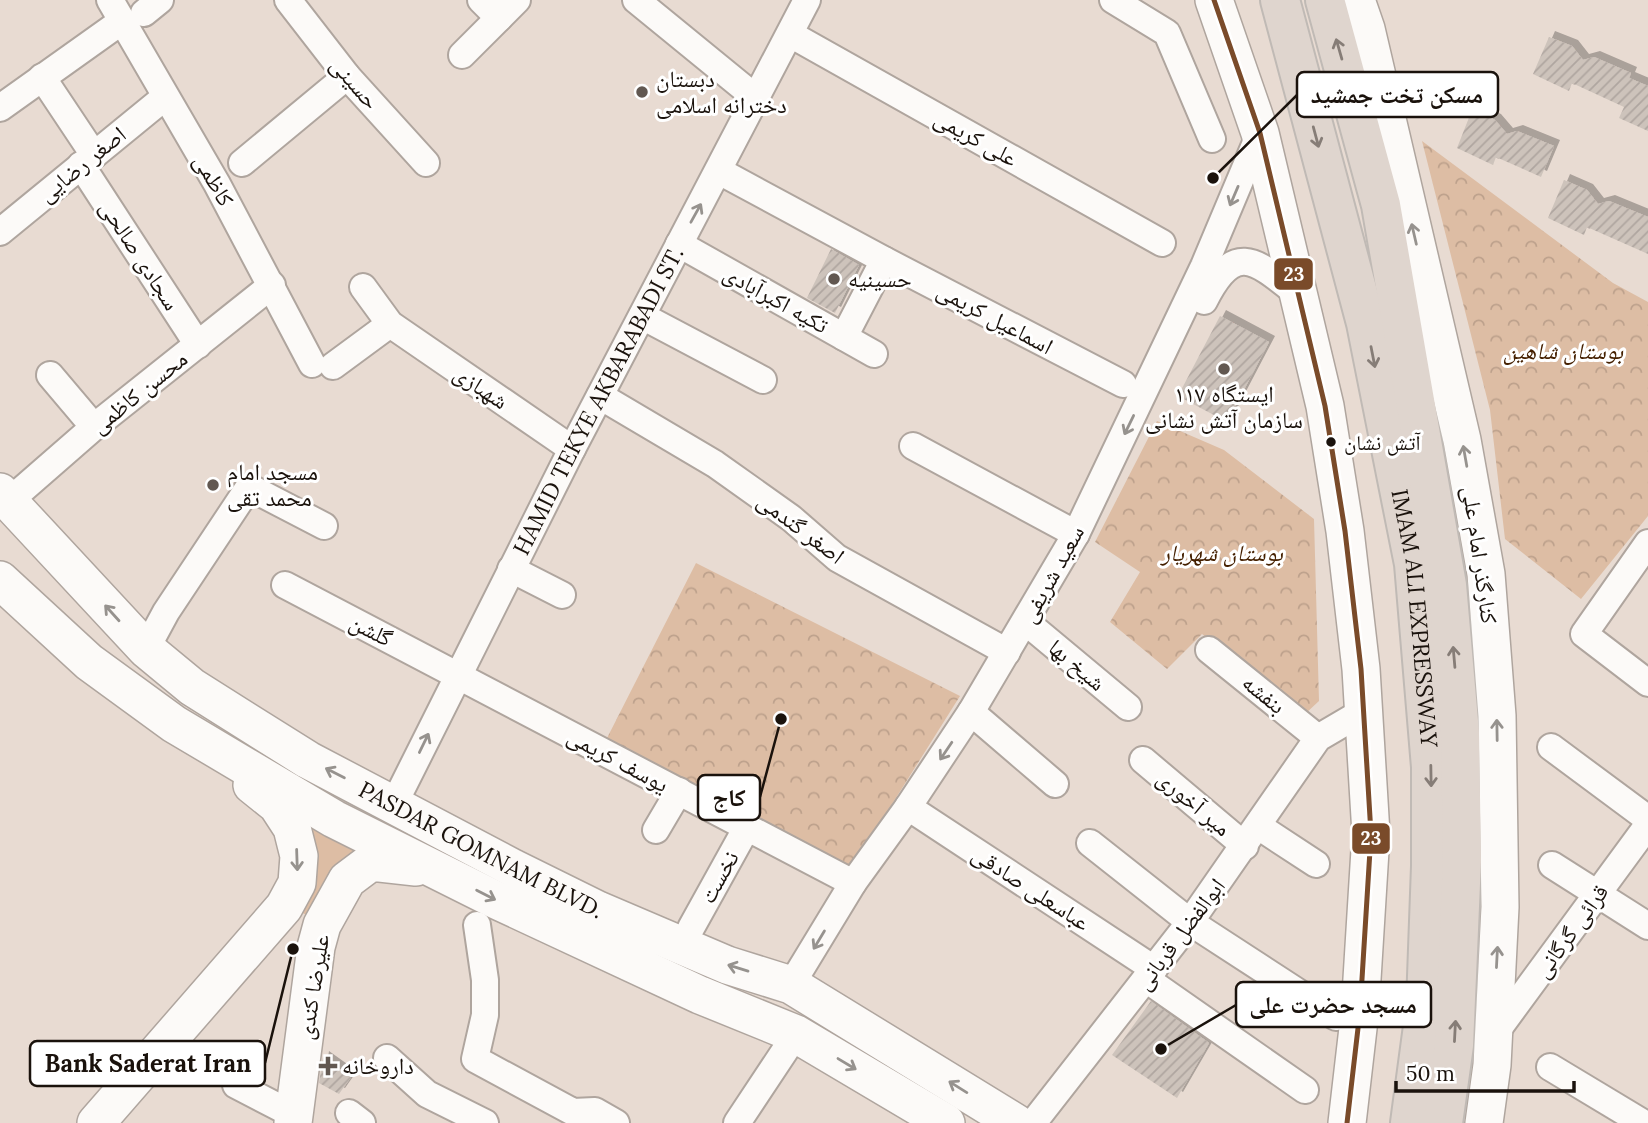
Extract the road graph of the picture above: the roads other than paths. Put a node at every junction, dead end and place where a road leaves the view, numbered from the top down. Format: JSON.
{"nodes":[{"id":1,"x":288,"y":0,"type":"edge"},
{"id":2,"x":636,"y":0,"type":"edge"},
{"id":3,"x":807,"y":0,"type":"edge"},
{"id":4,"x":1114,"y":0,"type":"edge"},
{"id":5,"x":1214,"y":0,"type":"edge"},
{"id":6,"x":1280,"y":0,"type":"edge"},
{"id":7,"x":1325,"y":0,"type":"edge"},
{"id":8,"x":1356,"y":0,"type":"edge"},
{"id":9,"x":499,"y":6,"type":"edge"},
{"id":10,"x":134,"y":9,"type":"edge"},
{"id":11,"x":790,"y":34,"type":"junction"},
{"id":12,"x":462,"y":55,"type":"dead end"},
{"id":13,"x":347,"y":76,"type":"junction"},
{"id":14,"x":42,"y":77,"type":"junction"},
{"id":15,"x":165,"y":97,"type":"junction"},
{"id":16,"x":756,"y":98,"type":"junction"},
{"id":17,"x":0,"y":108,"type":"edge"},
{"id":18,"x":1261,"y":133,"type":"junction"},
{"id":19,"x":1212,"y":139,"type":"dead end"},
{"id":20,"x":87,"y":160,"type":"junction"},
{"id":21,"x":242,"y":163,"type":"dead end"},
{"id":22,"x":426,"y":163,"type":"dead end"},
{"id":23,"x":719,"y":171,"type":"junction"},
{"id":24,"x":3,"y":221,"type":"edge"},
{"id":25,"x":1162,"y":243,"type":"dead end"},
{"id":26,"x":679,"y":244,"type":"junction"},
{"id":27,"x":884,"y":260,"type":"junction"},
{"id":28,"x":272,"y":285,"type":"junction"},
{"id":29,"x":363,"y":287,"type":"dead end"},
{"id":30,"x":1299,"y":295,"type":"junction"},
{"id":31,"x":642,"y":316,"type":"junction"},
{"id":32,"x":390,"y":324,"type":"junction"},
{"id":33,"x":844,"y":337,"type":"junction"},
{"id":34,"x":198,"y":345,"type":"junction"},
{"id":35,"x":874,"y":354,"type":"dead end"},
{"id":36,"x":50,"y":375,"type":"dead end"},
{"id":37,"x":763,"y":380,"type":"dead end"},
{"id":38,"x":1133,"y":390,"type":"junction"},
{"id":39,"x":600,"y":396,"type":"junction"},
{"id":40,"x":94,"y":427,"type":"junction"},
{"id":41,"x":913,"y":446,"type":"dead end"},
{"id":42,"x":572,"y":449,"type":"junction"},
{"id":43,"x":4,"y":497,"type":"edge"},
{"id":44,"x":324,"y":526,"type":"dead end"},
{"id":45,"x":1076,"y":534,"type":"junction"},
{"id":46,"x":1648,"y":543,"type":"edge"},
{"id":47,"x":511,"y":569,"type":"junction"},
{"id":48,"x":0,"y":580,"type":"edge"},
{"id":49,"x":285,"y":585,"type":"dead end"},
{"id":50,"x":562,"y":595,"type":"dead end"},
{"id":51,"x":1026,"y":622,"type":"junction"},
{"id":52,"x":146,"y":649,"type":"junction"},
{"id":53,"x":1209,"y":650,"type":"dead end"},
{"id":54,"x":1007,"y":652,"type":"junction"},
{"id":55,"x":458,"y":675,"type":"junction"},
{"id":56,"x":1648,"y":683,"type":"edge"},
{"id":57,"x":1128,"y":707,"type":"dead end"},
{"id":58,"x":1364,"y":711,"type":"junction"},
{"id":59,"x":971,"y":712,"type":"junction"},
{"id":60,"x":174,"y":724,"type":"junction"},
{"id":61,"x":1318,"y":738,"type":"junction"},
{"id":62,"x":1551,"y":747,"type":"dead end"},
{"id":63,"x":1143,"y":760,"type":"dead end"},
{"id":64,"x":1055,"y":784,"type":"dead end"},
{"id":65,"x":679,"y":791,"type":"junction"},
{"id":66,"x":394,"y":804,"type":"junction"},
{"id":67,"x":908,"y":807,"type":"junction"},
{"id":68,"x":1648,"y":819,"type":"edge"},
{"id":69,"x":1648,"y":825,"type":"edge"},
{"id":70,"x":747,"y":827,"type":"junction"},
{"id":71,"x":656,"y":830,"type":"dead end"},
{"id":72,"x":1252,"y":836,"type":"junction"},
{"id":73,"x":1090,"y":843,"type":"dead end"},
{"id":74,"x":1316,"y":864,"type":"dead end"},
{"id":75,"x":1552,"y":865,"type":"dead end"},
{"id":76,"x":447,"y":874,"type":"junction"},
{"id":77,"x":853,"y":883,"type":"junction"},
{"id":78,"x":1598,"y":894,"type":"junction"},
{"id":79,"x":1190,"y":922,"type":"junction"},
{"id":80,"x":477,"y":925,"type":"dead end"},
{"id":81,"x":1648,"y":926,"type":"edge"},
{"id":82,"x":691,"y":928,"type":"dead end"},
{"id":83,"x":266,"y":929,"type":"junction"},
{"id":84,"x":316,"y":947,"type":"junction"},
{"id":85,"x":1150,"y":974,"type":"junction"},
{"id":86,"x":791,"y":985,"type":"junction"},
{"id":87,"x":1336,"y":1017,"type":"dead end"},
{"id":88,"x":796,"y":1034,"type":"junction"},
{"id":89,"x":1493,"y":1036,"type":"junction"},
{"id":90,"x":387,"y":1058,"type":"dead end"},
{"id":91,"x":1550,"y":1067,"type":"dead end"},
{"id":92,"x":236,"y":1085,"type":"dead end"},
{"id":93,"x":1305,"y":1090,"type":"dead end"},
{"id":94,"x":294,"y":1119,"type":"edge"},
{"id":95,"x":96,"y":1123,"type":"edge"},
{"id":96,"x":485,"y":1123,"type":"edge"},
{"id":97,"x":616,"y":1123,"type":"edge"},
{"id":98,"x":737,"y":1123,"type":"edge"},
{"id":99,"x":947,"y":1123,"type":"edge"},
{"id":100,"x":1016,"y":1123,"type":"edge"},
{"id":101,"x":1033,"y":1123,"type":"edge"},
{"id":102,"x":1347,"y":1123,"type":"edge"},
{"id":103,"x":1410,"y":1123,"type":"edge"},
{"id":104,"x":1443,"y":1123,"type":"edge"},
{"id":105,"x":1484,"y":1123,"type":"edge"},
{"id":106,"x":1643,"y":1123,"type":"edge"}],
"edges":[{"from":1,"to":13,"type":"street","name":"حسینی"},
{"from":2,"to":16,"type":"street"},
{"from":3,"to":11,"type":"street","name":"HAMID TEKYE AKBARABADI ST."},
{"from":4,"to":19,"type":"street"},
{"from":5,"to":18,"type":"main road"},
{"from":6,"to":103,"type":"highway","name":"IMAM ALI EXPRESSWAY","one_way":true},
{"from":104,"to":7,"type":"highway","name":"IMAM ALI EXPRESSWAY","one_way":true},
{"from":89,"to":8,"type":"main road","name":"کنارگذر امام علی","one_way":true},
{"from":9,"to":12,"type":"street"},
{"from":10,"to":14,"type":"street"},
{"from":10,"to":15,"type":"street","name":"کاظمی"},
{"from":11,"to":16,"type":"street","name":"HAMID TEKYE AKBARABADI ST."},
{"from":11,"to":25,"type":"street","name":"علی کریمی"},
{"from":13,"to":21,"type":"street"},
{"from":13,"to":22,"type":"street","name":"حسینی"},
{"from":14,"to":17,"type":"street"},
{"from":14,"to":20,"type":"street","name":"سجادی صالحی"},
{"from":15,"to":20,"type":"street","name":"اصغر رضایی"},
{"from":15,"to":28,"type":"street","name":"کاظمی"},
{"from":16,"to":23,"type":"street","name":"HAMID TEKYE AKBARABADI ST."},
{"from":18,"to":30,"type":"main road"},
{"from":18,"to":38,"type":"street","name":"سعید شریفی","one_way":true},
{"from":20,"to":24,"type":"street","name":"اصغر رضایی"},
{"from":20,"to":34,"type":"street","name":"سجادی صالحی"},
{"from":26,"to":23,"type":"street","name":"HAMID TEKYE AKBARABADI ST.","one_way":true},
{"from":23,"to":27,"type":"street","name":"اسماعیل کریمی"},
{"from":26,"to":31,"type":"street","name":"HAMID TEKYE AKBARABADI ST."},
{"from":26,"to":33,"type":"street","name":"تکیه اکبرآبادی"},
{"from":27,"to":33,"type":"street"},
{"from":27,"to":38,"type":"street","name":"اسماعیل کریمی"},
{"from":28,"to":32,"type":"street","name":"کاظمی"},
{"from":28,"to":34,"type":"street","name":"محسن کاظمی"},
{"from":29,"to":32,"type":"street","name":"شهبازی"},
{"from":30,"to":38,"type":"street"},
{"from":30,"to":58,"type":"main road"},
{"from":31,"to":37,"type":"street"},
{"from":31,"to":39,"type":"street","name":"HAMID TEKYE AKBARABADI ST."},
{"from":32,"to":42,"type":"street","name":"شهبازی"},
{"from":33,"to":35,"type":"street","name":"تکیه اکبرآبادی"},
{"from":34,"to":40,"type":"street","name":"محسن کاظمی"},
{"from":36,"to":40,"type":"street"},
{"from":38,"to":45,"type":"street","name":"سعید شریفی","one_way":true},
{"from":39,"to":42,"type":"street","name":"HAMID TEKYE AKBARABADI ST."},
{"from":39,"to":54,"type":"street","name":"اصغر گندمی"},
{"from":40,"to":43,"type":"street","name":"محسن کاظمی"},
{"from":41,"to":45,"type":"street"},
{"from":42,"to":47,"type":"street","name":"HAMID TEKYE AKBARABADI ST."},
{"from":52,"to":43,"type":"main road","name":"PASDAR GOMNAM BLVD.","one_way":true},
{"from":44,"to":52,"type":"street"},
{"from":45,"to":51,"type":"street","name":"سعید شریفی"},
{"from":46,"to":56,"type":"street"},
{"from":47,"to":50,"type":"street"},
{"from":47,"to":55,"type":"street","name":"HAMID TEKYE AKBARABADI ST."},
{"from":48,"to":60,"type":"main road","name":"PASDAR GOMNAM BLVD."},
{"from":49,"to":55,"type":"street","name":"گلشن"},
{"from":51,"to":54,"type":"street","name":"سعید شریفی"},
{"from":51,"to":57,"type":"street","name":"شیخ بها"},
{"from":66,"to":52,"type":"main road","name":"PASDAR GOMNAM BLVD.","one_way":true},
{"from":53,"to":61,"type":"street","name":"بنفشه"},
{"from":54,"to":59,"type":"street","name":"سعید شریفی"},
{"from":55,"to":65,"type":"street","name":"یوسف کریمی"},
{"from":66,"to":55,"type":"street","name":"HAMID TEKYE AKBARABADI ST.","one_way":true},
{"from":58,"to":61,"type":"street"},
{"from":58,"to":102,"type":"main road"},
{"from":59,"to":64,"type":"street"},
{"from":59,"to":67,"type":"street","name":"سعید شریفی","one_way":true},
{"from":60,"to":76,"type":"main road","name":"PASDAR GOMNAM BLVD."},
{"from":60,"to":83,"type":"main road","one_way":true},
{"from":61,"to":72,"type":"street","name":"ابوالفضل قربانی"},
{"from":62,"to":68,"type":"street"},
{"from":63,"to":72,"type":"street","name":"میر آخوری"},
{"from":65,"to":70,"type":"street","name":"یوسف کریمی"},
{"from":65,"to":71,"type":"street"},
{"from":86,"to":66,"type":"main road","name":"PASDAR GOMNAM BLVD.","one_way":true},
{"from":67,"to":77,"type":"street","name":"سعید شریفی"},
{"from":67,"to":85,"type":"street","name":"عباسعلی صادقی"},
{"from":69,"to":78,"type":"street","name":"قرائی گرگانی"},
{"from":70,"to":77,"type":"street","name":"یوسف کریمی"},
{"from":70,"to":82,"type":"street","name":"نخست"},
{"from":72,"to":74,"type":"street","name":"میر آخوری"},
{"from":72,"to":79,"type":"street","name":"ابوالفضل قربانی"},
{"from":73,"to":79,"type":"street"},
{"from":75,"to":78,"type":"street"},
{"from":76,"to":84,"type":"main road","name":"علیرضا کندی"},
{"from":76,"to":88,"type":"main road","name":"PASDAR GOMNAM BLVD.","one_way":true},
{"from":77,"to":86,"type":"street","name":"سعید شریفی","one_way":true},
{"from":78,"to":81,"type":"street"},
{"from":78,"to":89,"type":"street","name":"قرائی گرگانی"},
{"from":79,"to":85,"type":"street","name":"ابوالفضل قربانی"},
{"from":79,"to":87,"type":"street"},
{"from":80,"to":97,"type":"street"},
{"from":83,"to":84,"type":"main road"},
{"from":83,"to":95,"type":"main road"},
{"from":84,"to":94,"type":"main road","name":"علیرضا کندی"},
{"from":85,"to":93,"type":"street","name":"عباسعلی صادقی"},
{"from":85,"to":101,"type":"street","name":"ابوالفضل قربانی"},
{"from":100,"to":86,"type":"main road","name":"PASDAR GOMNAM BLVD.","one_way":true},
{"from":88,"to":98,"type":"street"},
{"from":88,"to":99,"type":"main road","name":"PASDAR GOMNAM BLVD.","one_way":true},
{"from":89,"to":105,"type":"main road","name":"کنارگذر امام علی"},
{"from":90,"to":96,"type":"street"},
{"from":91,"to":106,"type":"street"},
{"from":92,"to":94,"type":"street"}]}
